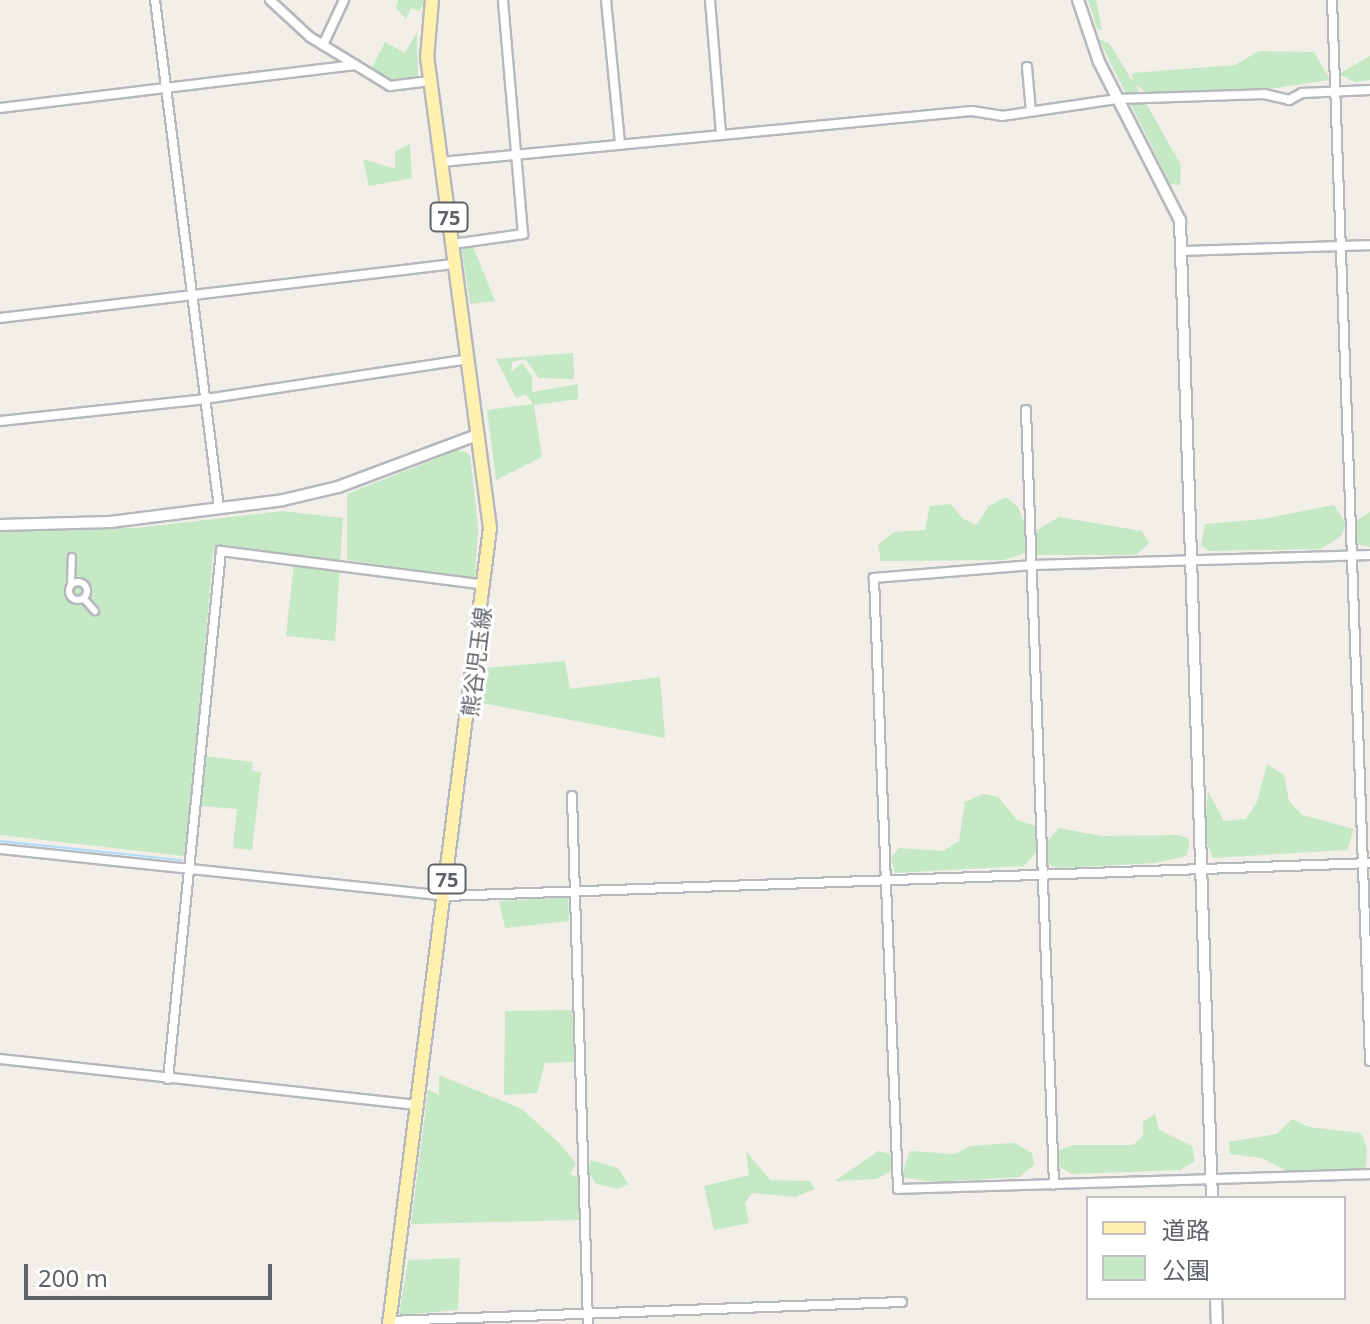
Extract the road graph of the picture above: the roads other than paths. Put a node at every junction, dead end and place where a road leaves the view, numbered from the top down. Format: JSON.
{"nodes":[{"id":1,"x":155,"y":0,"type":"edge"},
{"id":2,"x":270,"y":0,"type":"edge"},
{"id":3,"x":344,"y":0,"type":"edge"},
{"id":4,"x":432,"y":0,"type":"edge"},
{"id":5,"x":503,"y":0,"type":"edge"},
{"id":6,"x":606,"y":0,"type":"edge"},
{"id":7,"x":710,"y":0,"type":"edge"},
{"id":8,"x":1078,"y":0,"type":"edge"},
{"id":9,"x":1332,"y":0,"type":"edge"},
{"id":10,"x":323,"y":45,"type":"junction"},
{"id":11,"x":355,"y":65,"type":"junction"},
{"id":12,"x":1027,"y":67,"type":"dead end"},
{"id":13,"x":430,"y":81,"type":"junction"},
{"id":14,"x":168,"y":87,"type":"junction"},
{"id":15,"x":1370,"y":90,"type":"edge"},
{"id":16,"x":1336,"y":91,"type":"junction"},
{"id":17,"x":1117,"y":99,"type":"junction"},
{"id":18,"x":0,"y":108,"type":"edge"},
{"id":19,"x":1031,"y":112,"type":"junction"},
{"id":20,"x":721,"y":134,"type":"junction"},
{"id":21,"x":620,"y":143,"type":"junction"},
{"id":22,"x":516,"y":153,"type":"junction"},
{"id":23,"x":441,"y":162,"type":"junction"},
{"id":24,"x":453,"y":244,"type":"junction"},
{"id":25,"x":1370,"y":245,"type":"edge"},
{"id":26,"x":1343,"y":246,"type":"junction"},
{"id":27,"x":1181,"y":251,"type":"junction"},
{"id":28,"x":456,"y":264,"type":"junction"},
{"id":29,"x":192,"y":294,"type":"junction"},
{"id":30,"x":0,"y":318,"type":"edge"},
{"id":31,"x":468,"y":359,"type":"junction"},
{"id":32,"x":205,"y":399,"type":"junction"},
{"id":33,"x":1026,"y":410,"type":"dead end"},
{"id":34,"x":0,"y":421,"type":"edge"},
{"id":35,"x":477,"y":435,"type":"junction"},
{"id":36,"x":219,"y":508,"type":"junction"},
{"id":37,"x":0,"y":525,"type":"edge"},
{"id":38,"x":1370,"y":555,"type":"edge"},
{"id":39,"x":1353,"y":556,"type":"junction"},
{"id":40,"x":72,"y":557,"type":"dead end"},
{"id":41,"x":1192,"y":559,"type":"junction"},
{"id":42,"x":1033,"y":565,"type":"junction"},
{"id":43,"x":89,"y":581,"type":"dead end"},
{"id":44,"x":71,"y":582,"type":"junction"},
{"id":45,"x":486,"y":585,"type":"junction"},
{"id":46,"x":82,"y":587,"type":"junction"},
{"id":47,"x":85,"y":600,"type":"junction"},
{"id":48,"x":95,"y":611,"type":"dead end"},
{"id":49,"x":572,"y":796,"type":"dead end"},
{"id":50,"x":0,"y":849,"type":"edge"},
{"id":51,"x":1367,"y":864,"type":"edge"},
{"id":52,"x":1202,"y":868,"type":"junction"},
{"id":53,"x":187,"y":871,"type":"junction"},
{"id":54,"x":1042,"y":874,"type":"junction"},
{"id":55,"x":887,"y":880,"type":"junction"},
{"id":56,"x":575,"y":891,"type":"junction"},
{"id":57,"x":445,"y":896,"type":"junction"},
{"id":58,"x":0,"y":1059,"type":"edge"},
{"id":59,"x":1370,"y":1061,"type":"edge"},
{"id":60,"x":168,"y":1079,"type":"junction"},
{"id":61,"x":417,"y":1105,"type":"junction"},
{"id":62,"x":1370,"y":1174,"type":"edge"},
{"id":63,"x":1212,"y":1179,"type":"junction"},
{"id":64,"x":1054,"y":1184,"type":"junction"},
{"id":65,"x":1212,"y":1196,"type":"edge"},
{"id":66,"x":1216,"y":1300,"type":"edge"},
{"id":67,"x":902,"y":1302,"type":"dead end"},
{"id":68,"x":587,"y":1314,"type":"junction"},
{"id":69,"x":389,"y":1322,"type":"edge"},
{"id":70,"x":588,"y":1324,"type":"edge"},
{"id":71,"x":1217,"y":1324,"type":"edge"}],
"edges":[{"from":1,"to":14,"type":"street"},
{"from":2,"to":10,"type":"street"},
{"from":3,"to":10,"type":"street"},
{"from":4,"to":13,"type":"main road","name":"熊谷児玉線","number":"75"},
{"from":5,"to":22,"type":"street"},
{"from":6,"to":21,"type":"street"},
{"from":7,"to":20,"type":"street"},
{"from":8,"to":17,"type":"street"},
{"from":9,"to":16,"type":"street"},
{"from":10,"to":11,"type":"street"},
{"from":11,"to":13,"type":"street"},
{"from":11,"to":14,"type":"street"},
{"from":12,"to":19,"type":"street"},
{"from":13,"to":23,"type":"main road","name":"熊谷児玉線","number":"75"},
{"from":14,"to":18,"type":"street"},
{"from":14,"to":29,"type":"street"},
{"from":15,"to":16,"type":"street"},
{"from":16,"to":17,"type":"street"},
{"from":16,"to":26,"type":"street"},
{"from":17,"to":19,"type":"street"},
{"from":17,"to":27,"type":"street"},
{"from":19,"to":20,"type":"street"},
{"from":20,"to":21,"type":"street"},
{"from":21,"to":22,"type":"street"},
{"from":22,"to":23,"type":"street"},
{"from":22,"to":24,"type":"street"},
{"from":23,"to":24,"type":"main road","name":"熊谷児玉線","number":"75"},
{"from":24,"to":28,"type":"main road","name":"熊谷児玉線","number":"75"},
{"from":25,"to":26,"type":"street"},
{"from":26,"to":27,"type":"street"},
{"from":26,"to":39,"type":"street"},
{"from":27,"to":41,"type":"street"},
{"from":28,"to":29,"type":"street"},
{"from":28,"to":31,"type":"main road","name":"熊谷児玉線","number":"75"},
{"from":29,"to":30,"type":"street"},
{"from":29,"to":32,"type":"street"},
{"from":31,"to":32,"type":"street"},
{"from":31,"to":35,"type":"main road","name":"熊谷児玉線","number":"75"},
{"from":32,"to":34,"type":"street"},
{"from":32,"to":36,"type":"street"},
{"from":33,"to":42,"type":"street"},
{"from":35,"to":36,"type":"street"},
{"from":35,"to":45,"type":"main road","name":"熊谷児玉線","number":"75"},
{"from":36,"to":37,"type":"street"},
{"from":38,"to":39,"type":"street"},
{"from":39,"to":41,"type":"street"},
{"from":39,"to":51,"type":"street"},
{"from":40,"to":44,"type":"street"},
{"from":41,"to":42,"type":"street"},
{"from":41,"to":52,"type":"street"},
{"from":42,"to":54,"type":"street"},
{"from":42,"to":55,"type":"street"},
{"from":43,"to":46,"type":"street"},
{"from":44,"to":46,"type":"street"},
{"from":44,"to":47,"type":"street"},
{"from":45,"to":53,"type":"street"},
{"from":45,"to":57,"type":"main road","name":"熊谷児玉線","number":"75"},
{"from":46,"to":47,"type":"street"},
{"from":47,"to":48,"type":"street"},
{"from":49,"to":56,"type":"street"},
{"from":50,"to":53,"type":"street"},
{"from":51,"to":52,"type":"street"},
{"from":51,"to":59,"type":"street"},
{"from":52,"to":54,"type":"street"},
{"from":52,"to":63,"type":"street"},
{"from":53,"to":57,"type":"street"},
{"from":53,"to":60,"type":"street"},
{"from":54,"to":55,"type":"street"},
{"from":54,"to":64,"type":"street"},
{"from":55,"to":56,"type":"street"},
{"from":55,"to":64,"type":"street"},
{"from":56,"to":57,"type":"street"},
{"from":56,"to":68,"type":"street"},
{"from":57,"to":61,"type":"main road","name":"熊谷児玉線","number":"75"},
{"from":58,"to":60,"type":"street"},
{"from":60,"to":61,"type":"street"},
{"from":61,"to":69,"type":"main road","name":"熊谷児玉線","number":"75"},
{"from":62,"to":63,"type":"street"},
{"from":63,"to":64,"type":"street"},
{"from":63,"to":65,"type":"street"},
{"from":66,"to":71,"type":"street"},
{"from":67,"to":68,"type":"street"},
{"from":68,"to":69,"type":"street"},
{"from":68,"to":70,"type":"street"}]}
